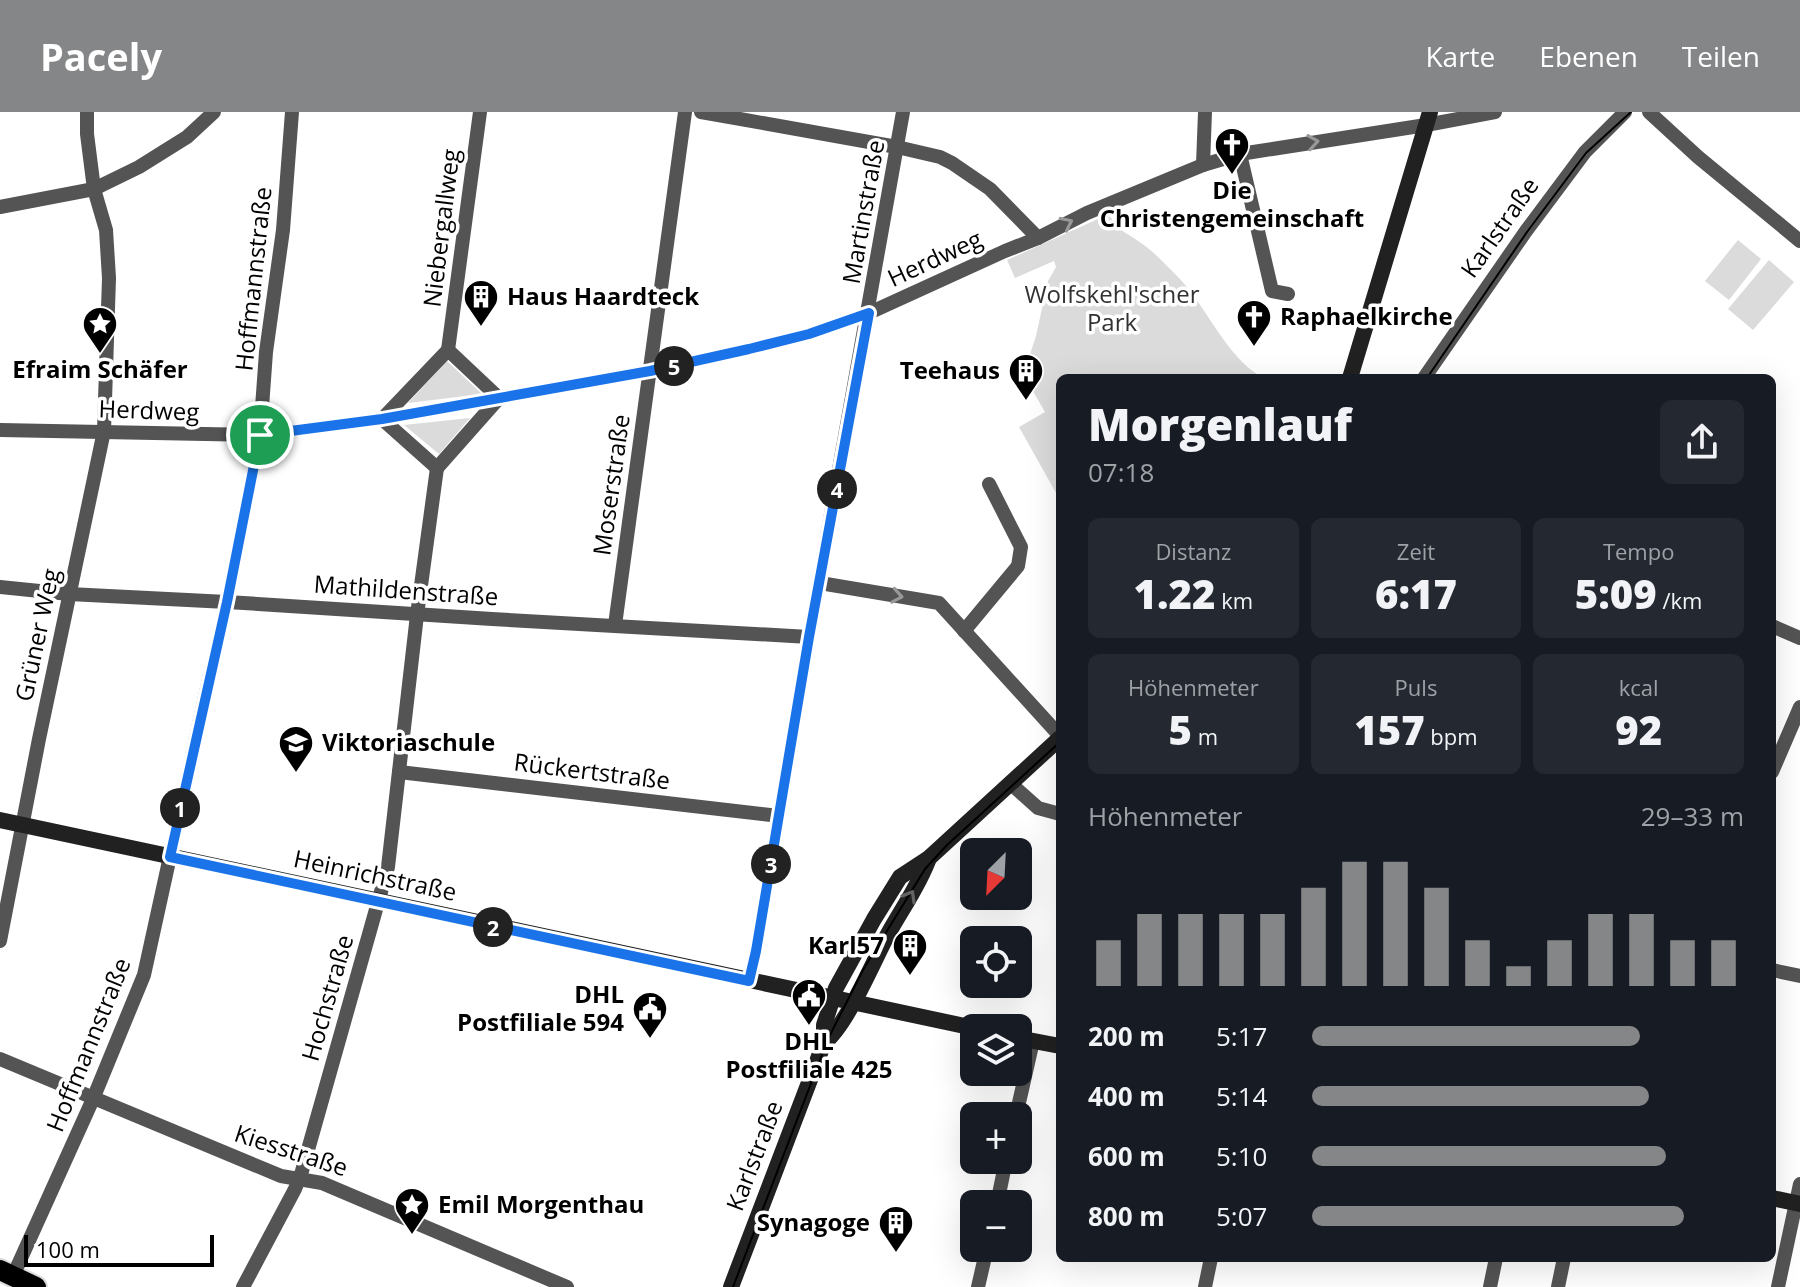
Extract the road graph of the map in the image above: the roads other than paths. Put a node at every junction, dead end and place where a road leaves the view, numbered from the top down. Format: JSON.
{"nodes":[{"id":1,"x":87,"y":112,"type":"edge"},
{"id":2,"x":214,"y":112,"type":"edge"},
{"id":3,"x":292,"y":112,"type":"edge"},
{"id":4,"x":480,"y":112,"type":"edge"},
{"id":5,"x":685,"y":112,"type":"edge"},
{"id":6,"x":701,"y":112,"type":"edge"},
{"id":7,"x":903,"y":112,"type":"edge"},
{"id":8,"x":1205,"y":112,"type":"edge"},
{"id":9,"x":1495,"y":112,"type":"edge"},
{"id":10,"x":1625,"y":112,"type":"edge"},
{"id":11,"x":1649,"y":112,"type":"edge"},
{"id":12,"x":1428,"y":119,"type":"edge"},
{"id":13,"x":897,"y":147,"type":"junction"},
{"id":14,"x":1240,"y":154,"type":"junction"},
{"id":15,"x":1203,"y":165,"type":"junction"},
{"id":16,"x":94,"y":189,"type":"junction"},
{"id":17,"x":0,"y":207,"type":"edge"},
{"id":18,"x":1038,"y":238,"type":"junction"},
{"id":19,"x":1800,"y":241,"type":"edge"},
{"id":20,"x":1288,"y":294,"type":"dead end"},
{"id":21,"x":869,"y":313,"type":"junction"},
{"id":22,"x":448,"y":350,"type":"junction"},
{"id":23,"x":650,"y":371,"type":"junction"},
{"id":24,"x":1351,"y":374,"type":"edge"},
{"id":25,"x":1427,"y":374,"type":"edge"},
{"id":26,"x":499,"y":398,"type":"junction"},
{"id":27,"x":382,"y":419,"type":"junction"},
{"id":28,"x":0,"y":430,"type":"edge"},
{"id":29,"x":104,"y":431,"type":"junction"},
{"id":30,"x":260,"y":435,"type":"junction"},
{"id":31,"x":437,"y":468,"type":"junction"},
{"id":32,"x":989,"y":484,"type":"dead end"},
{"id":33,"x":820,"y":583,"type":"junction"},
{"id":34,"x":0,"y":587,"type":"edge"},
{"id":35,"x":69,"y":594,"type":"junction"},
{"id":36,"x":227,"y":602,"type":"junction"},
{"id":37,"x":417,"y":615,"type":"junction"},
{"id":38,"x":615,"y":625,"type":"junction"},
{"id":39,"x":1776,"y":628,"type":"edge"},
{"id":40,"x":964,"y":631,"type":"junction"},
{"id":41,"x":809,"y":637,"type":"junction"},
{"id":42,"x":1800,"y":638,"type":"edge"},
{"id":43,"x":1800,"y":707,"type":"edge"},
{"id":44,"x":1056,"y":733,"type":"edge"},
{"id":45,"x":1056,"y":741,"type":"edge"},
{"id":46,"x":1776,"y":763,"type":"edge"},
{"id":47,"x":399,"y":772,"type":"junction"},
{"id":48,"x":1010,"y":783,"type":"junction"},
{"id":49,"x":1056,"y":813,"type":"edge"},
{"id":50,"x":779,"y":816,"type":"junction"},
{"id":51,"x":0,"y":820,"type":"edge"},
{"id":52,"x":22,"y":825,"type":"junction"},
{"id":53,"x":170,"y":857,"type":"junction"},
{"id":54,"x":929,"y":858,"type":"junction"},
{"id":55,"x":378,"y":902,"type":"junction"},
{"id":56,"x":0,"y":941,"type":"edge"},
{"id":57,"x":1776,"y":971,"type":"edge"},
{"id":58,"x":1800,"y":976,"type":"edge"},
{"id":59,"x":749,"y":981,"type":"junction"},
{"id":60,"x":831,"y":999,"type":"junction"},
{"id":61,"x":852,"y":1003,"type":"junction"},
{"id":62,"x":960,"y":1025,"type":"edge"},
{"id":63,"x":1032,"y":1040,"type":"edge"},
{"id":64,"x":824,"y":1043,"type":"junction"},
{"id":65,"x":1056,"y":1045,"type":"edge"},
{"id":66,"x":0,"y":1059,"type":"edge"},
{"id":67,"x":93,"y":1099,"type":"junction"},
{"id":68,"x":299,"y":1179,"type":"junction"},
{"id":69,"x":1800,"y":1184,"type":"edge"},
{"id":70,"x":1776,"y":1199,"type":"edge"},
{"id":71,"x":1798,"y":1203,"type":"edge"},
{"id":72,"x":984,"y":1262,"type":"edge"},
{"id":73,"x":1210,"y":1262,"type":"edge"},
{"id":74,"x":1495,"y":1262,"type":"edge"},
{"id":75,"x":1563,"y":1262,"type":"edge"},
{"id":76,"x":7,"y":1273,"type":"edge"},
{"id":77,"x":36,"y":1287,"type":"edge"},
{"id":78,"x":243,"y":1287,"type":"edge"},
{"id":79,"x":567,"y":1287,"type":"edge"},
{"id":80,"x":731,"y":1287,"type":"edge"},
{"id":81,"x":978,"y":1287,"type":"edge"},
{"id":82,"x":1205,"y":1287,"type":"edge"},
{"id":83,"x":1490,"y":1287,"type":"edge"},
{"id":84,"x":1558,"y":1287,"type":"edge"},
{"id":85,"x":1778,"y":1287,"type":"edge"}],
"edges":[{"from":1,"to":16,"type":"street","name":"Grüner Weg"},
{"from":2,"to":16,"type":"street"},
{"from":3,"to":30,"type":"street","name":"Hoffmannstraße"},
{"from":4,"to":22,"type":"street","name":"Niebergallweg"},
{"from":5,"to":23,"type":"street","name":"Moserstraße"},
{"from":6,"to":13,"type":"street"},
{"from":7,"to":13,"type":"street","name":"Martinstraße"},
{"from":8,"to":15,"type":"street"},
{"from":9,"to":12,"type":"street","name":"Herdweg"},
{"from":10,"to":25,"type":"street","name":"Karlstraße"},
{"from":11,"to":19,"type":"street"},
{"from":14,"to":12,"type":"street","name":"Herdweg","one_way":true},
{"from":12,"to":24,"type":"main road"},
{"from":13,"to":18,"type":"street"},
{"from":13,"to":21,"type":"street","name":"Martinstraße"},
{"from":14,"to":15,"type":"street","name":"Herdweg"},
{"from":14,"to":20,"type":"street"},
{"from":18,"to":15,"type":"street","name":"Herdweg","one_way":true},
{"from":16,"to":17,"type":"street"},
{"from":16,"to":29,"type":"street","name":"Grüner Weg"},
{"from":18,"to":21,"type":"street","name":"Herdweg"},
{"from":21,"to":23,"type":"street","name":"Herdweg"},
{"from":21,"to":33,"type":"street","name":"Martinstraße"},
{"from":22,"to":26,"type":"street"},
{"from":22,"to":27,"type":"street"},
{"from":23,"to":26,"type":"street","name":"Herdweg"},
{"from":23,"to":38,"type":"street","name":"Moserstraße"},
{"from":26,"to":27,"type":"street","name":"Herdweg"},
{"from":26,"to":31,"type":"street"},
{"from":27,"to":30,"type":"street","name":"Herdweg"},
{"from":27,"to":31,"type":"street"},
{"from":28,"to":29,"type":"street","name":"Herdweg"},
{"from":29,"to":30,"type":"street","name":"Herdweg"},
{"from":29,"to":35,"type":"street","name":"Grüner Weg"},
{"from":30,"to":36,"type":"street","name":"Hoffmannstraße"},
{"from":31,"to":37,"type":"street","name":"Hochstraße"},
{"from":32,"to":40,"type":"street"},
{"from":33,"to":40,"type":"street","one_way":true},
{"from":33,"to":41,"type":"street","name":"Martinstraße"},
{"from":34,"to":35,"type":"street","name":"Mathildenstraße"},
{"from":35,"to":36,"type":"street","name":"Mathildenstraße"},
{"from":35,"to":52,"type":"street","name":"Grüner Weg"},
{"from":36,"to":37,"type":"street","name":"Mathildenstraße"},
{"from":36,"to":53,"type":"street","name":"Hoffmannstraße"},
{"from":37,"to":38,"type":"street","name":"Mathildenstraße"},
{"from":37,"to":47,"type":"street","name":"Hochstraße"},
{"from":38,"to":41,"type":"street","name":"Mathildenstraße"},
{"from":39,"to":42,"type":"street"},
{"from":40,"to":44,"type":"street"},
{"from":41,"to":50,"type":"street","name":"Martinstraße"},
{"from":43,"to":46,"type":"street"},
{"from":45,"to":48,"type":"main road","name":"Karlstraße"},
{"from":47,"to":50,"type":"street","name":"Rückertstraße"},
{"from":47,"to":55,"type":"street","name":"Hochstraße"},
{"from":48,"to":49,"type":"street"},
{"from":48,"to":54,"type":"main road","name":"Karlstraße"},
{"from":50,"to":59,"type":"street","name":"Martinstraße"},
{"from":51,"to":52,"type":"main road","name":"Heinrichstraße"},
{"from":52,"to":53,"type":"main road","name":"Heinrichstraße"},
{"from":52,"to":56,"type":"street","name":"Grüner Weg"},
{"from":53,"to":55,"type":"main road","name":"Heinrichstraße"},
{"from":53,"to":67,"type":"street","name":"Hoffmannstraße"},
{"from":54,"to":60,"type":"main road","name":"Karlstraße"},
{"from":61,"to":54,"type":"main road","name":"Karlstraße","one_way":true},
{"from":55,"to":59,"type":"main road","name":"Heinrichstraße"},
{"from":55,"to":68,"type":"street","name":"Hochstraße"},
{"from":57,"to":58,"type":"street"},
{"from":59,"to":60,"type":"main road","name":"Heinrichstraße"},
{"from":60,"to":61,"type":"main road","name":"Heinrichstraße"},
{"from":60,"to":64,"type":"main road","name":"Karlstraße"},
{"from":61,"to":62,"type":"main road","name":"Heinrichstraße"},
{"from":61,"to":64,"type":"main road","name":"Karlstraße"},
{"from":63,"to":65,"type":"main road"},
{"from":64,"to":80,"type":"main road","name":"Karlstraße"},
{"from":66,"to":67,"type":"street","name":"Kiesstraße"},
{"from":67,"to":68,"type":"street","name":"Kiesstraße"},
{"from":67,"to":76,"type":"street","name":"Hoffmannstraße"},
{"from":68,"to":78,"type":"street","name":"Hochstraße"},
{"from":68,"to":79,"type":"street","name":"Kiesstraße"},
{"from":69,"to":71,"type":"street"},
{"from":70,"to":71,"type":"main road"},
{"from":71,"to":85,"type":"street"},
{"from":72,"to":81,"type":"street"},
{"from":73,"to":82,"type":"street"},
{"from":74,"to":83,"type":"street"},
{"from":75,"to":84,"type":"street"},
{"from":76,"to":77,"type":"main road"}]}
